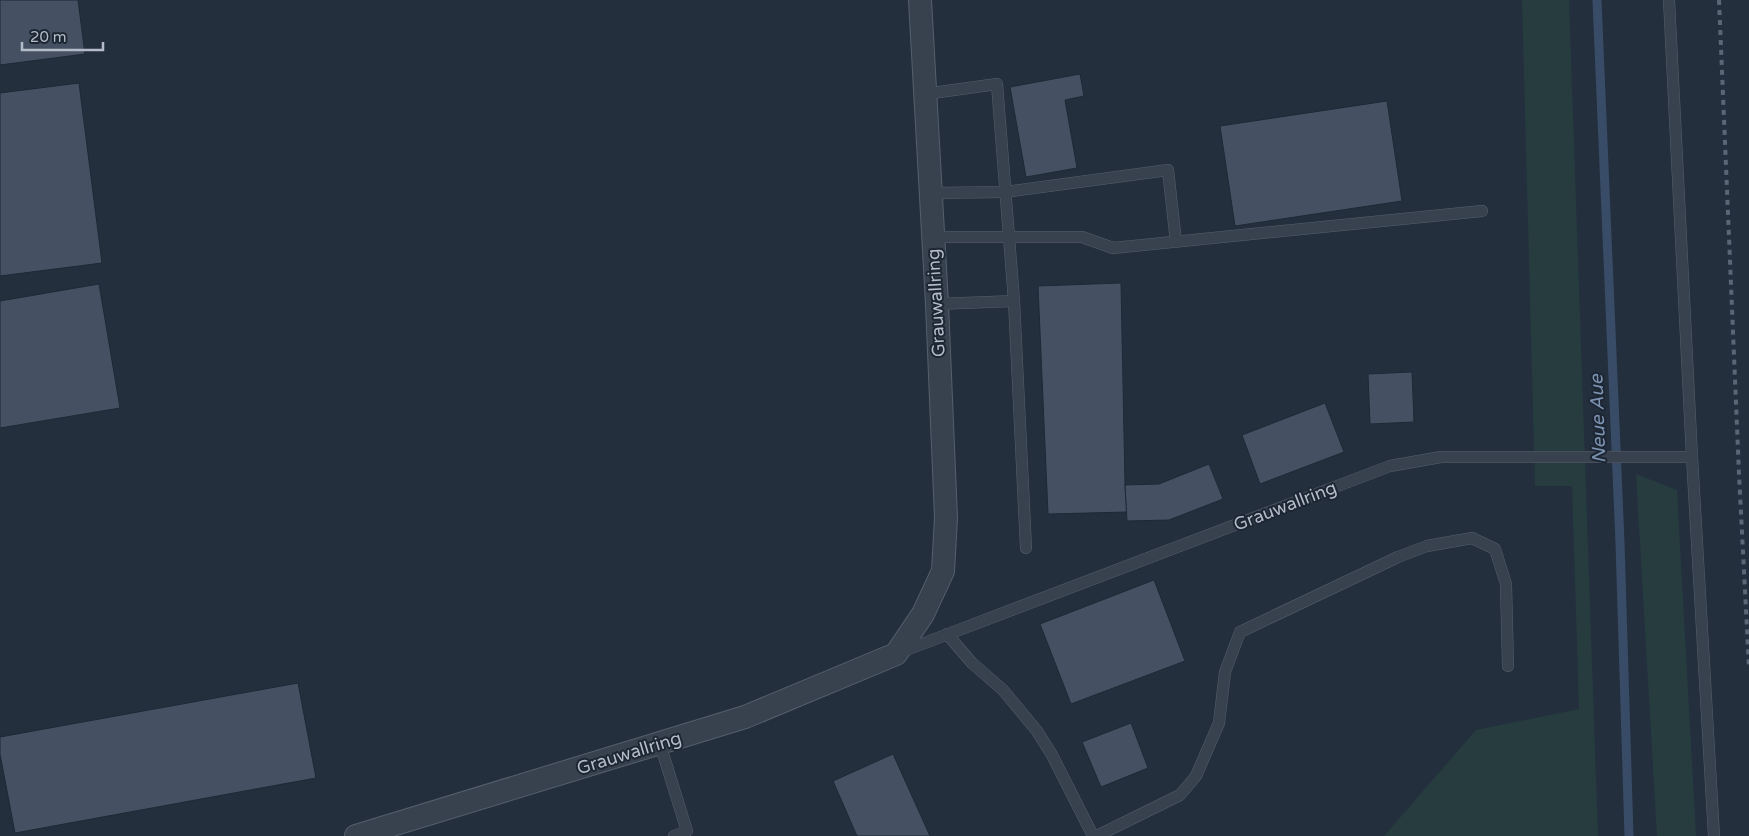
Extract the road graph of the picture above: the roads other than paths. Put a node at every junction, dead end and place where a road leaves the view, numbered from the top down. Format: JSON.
{"nodes":[{"id":1,"x":920,"y":0,"type":"edge"},
{"id":2,"x":1669,"y":0,"type":"edge"},
{"id":3,"x":925,"y":94,"type":"junction"},
{"id":4,"x":1006,"y":192,"type":"junction"},
{"id":5,"x":931,"y":193,"type":"junction"},
{"id":6,"x":1482,"y":212,"type":"dead end"},
{"id":7,"x":933,"y":237,"type":"junction"},
{"id":8,"x":1009,"y":238,"type":"junction"},
{"id":9,"x":1176,"y":242,"type":"junction"},
{"id":10,"x":1014,"y":301,"type":"junction"},
{"id":11,"x":937,"y":304,"type":"junction"},
{"id":12,"x":1692,"y":457,"type":"junction"},
{"id":13,"x":1026,"y":548,"type":"dead end"},
{"id":14,"x":947,"y":634,"type":"junction"},
{"id":15,"x":896,"y":654,"type":"junction"},
{"id":16,"x":1508,"y":666,"type":"dead end"},
{"id":17,"x":660,"y":744,"type":"junction"},
{"id":18,"x":356,"y":836,"type":"edge"},
{"id":19,"x":674,"y":836,"type":"edge"},
{"id":20,"x":1095,"y":836,"type":"edge"},
{"id":21,"x":1714,"y":836,"type":"edge"}],
"edges":[{"from":1,"to":3,"type":"street","name":"Grauwallring"},
{"from":2,"to":12,"type":"lane"},
{"from":3,"to":4,"type":"lane"},
{"from":3,"to":5,"type":"street","name":"Grauwallring"},
{"from":4,"to":5,"type":"lane"},
{"from":4,"to":8,"type":"lane"},
{"from":4,"to":9,"type":"lane"},
{"from":5,"to":7,"type":"street","name":"Grauwallring"},
{"from":6,"to":9,"type":"lane"},
{"from":7,"to":8,"type":"lane"},
{"from":7,"to":11,"type":"street","name":"Grauwallring"},
{"from":8,"to":9,"type":"lane"},
{"from":8,"to":10,"type":"lane"},
{"from":10,"to":11,"type":"lane"},
{"from":10,"to":13,"type":"lane"},
{"from":11,"to":15,"type":"street","name":"Grauwallring"},
{"from":12,"to":14,"type":"lane","name":"Grauwallring"},
{"from":12,"to":21,"type":"lane"},
{"from":14,"to":15,"type":"lane","name":"Grauwallring"},
{"from":14,"to":20,"type":"lane"},
{"from":15,"to":17,"type":"street","name":"Grauwallring"},
{"from":16,"to":20,"type":"lane"},
{"from":17,"to":18,"type":"street","name":"Grauwallring"},
{"from":17,"to":19,"type":"lane"}]}
